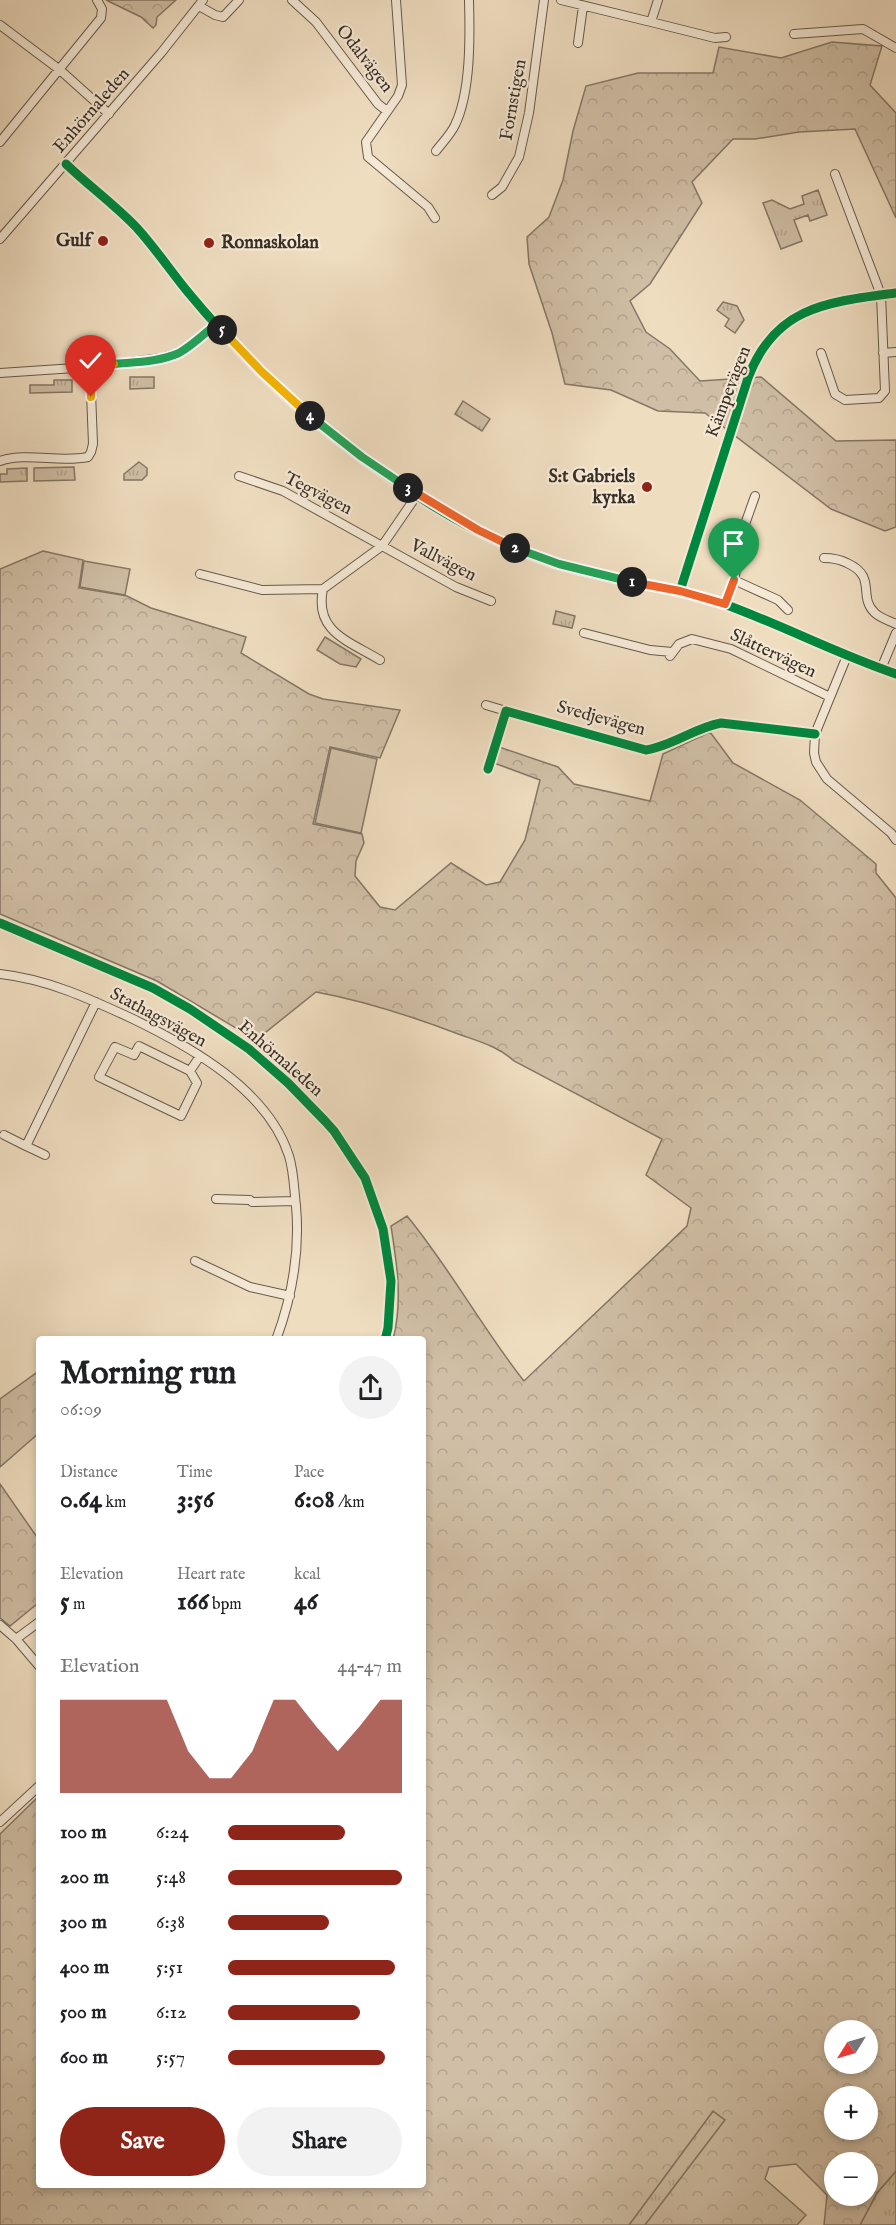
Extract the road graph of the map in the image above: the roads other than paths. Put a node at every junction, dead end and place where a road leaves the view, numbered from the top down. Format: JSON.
{"nodes":[{"id":1,"x":98,"y":0,"type":"edge"},
{"id":2,"x":239,"y":0,"type":"edge"},
{"id":3,"x":292,"y":0,"type":"edge"},
{"id":4,"x":396,"y":0,"type":"edge"},
{"id":5,"x":470,"y":0,"type":"edge"},
{"id":6,"x":544,"y":0,"type":"edge"},
{"id":7,"x":561,"y":0,"type":"edge"},
{"id":8,"x":606,"y":0,"type":"edge"},
{"id":9,"x":658,"y":0,"type":"edge"},
{"id":10,"x":201,"y":3,"type":"edge"},
{"id":11,"x":588,"y":4,"type":"edge"},
{"id":12,"x":605,"y":11,"type":"junction"},
{"id":13,"x":651,"y":21,"type":"junction"},
{"id":14,"x":0,"y":25,"type":"edge"},
{"id":15,"x":794,"y":34,"type":"dead end"},
{"id":16,"x":726,"y":37,"type":"dead end"},
{"id":17,"x":578,"y":43,"type":"dead end"},
{"id":18,"x":896,"y":48,"type":"edge"},
{"id":19,"x":60,"y":70,"type":"junction"},
{"id":20,"x":387,"y":111,"type":"junction"},
{"id":21,"x":109,"y":114,"type":"junction"},
{"id":22,"x":0,"y":142,"type":"edge"},
{"id":23,"x":436,"y":152,"type":"dead end"},
{"id":24,"x":66,"y":164,"type":"junction"},
{"id":25,"x":835,"y":174,"type":"dead end"},
{"id":26,"x":492,"y":195,"type":"dead end"},
{"id":27,"x":435,"y":218,"type":"dead end"},
{"id":28,"x":0,"y":239,"type":"edge"},
{"id":29,"x":896,"y":293,"type":"edge"},
{"id":30,"x":881,"y":295,"type":"junction"},
{"id":31,"x":216,"y":324,"type":"junction"},
{"id":32,"x":896,"y":352,"type":"edge"},
{"id":33,"x":821,"y":353,"type":"dead end"},
{"id":34,"x":883,"y":353,"type":"junction"},
{"id":35,"x":90,"y":367,"type":"junction"},
{"id":36,"x":0,"y":373,"type":"edge"},
{"id":37,"x":0,"y":461,"type":"edge"},
{"id":38,"x":239,"y":476,"type":"dead end"},
{"id":39,"x":417,"y":495,"type":"junction"},
{"id":40,"x":755,"y":496,"type":"dead end"},
{"id":41,"x":382,"y":546,"type":"junction"},
{"id":42,"x":824,"y":558,"type":"dead end"},
{"id":43,"x":201,"y":574,"type":"dead end"},
{"id":44,"x":734,"y":580,"type":"junction"},
{"id":45,"x":322,"y":589,"type":"junction"},
{"id":46,"x":680,"y":591,"type":"junction"},
{"id":47,"x":492,"y":601,"type":"dead end"},
{"id":48,"x":725,"y":604,"type":"junction"},
{"id":49,"x":788,"y":610,"type":"dead end"},
{"id":50,"x":896,"y":624,"type":"edge"},
{"id":51,"x":584,"y":633,"type":"dead end"},
{"id":52,"x":896,"y":633,"type":"edge"},
{"id":53,"x":847,"y":656,"type":"junction"},
{"id":54,"x":380,"y":660,"type":"dead end"},
{"id":55,"x":881,"y":669,"type":"junction"},
{"id":56,"x":896,"y":674,"type":"edge"},
{"id":57,"x":830,"y":697,"type":"junction"},
{"id":58,"x":486,"y":705,"type":"dead end"},
{"id":59,"x":506,"y":711,"type":"junction"},
{"id":60,"x":815,"y":734,"type":"junction"},
{"id":61,"x":488,"y":769,"type":"dead end"},
{"id":62,"x":896,"y":840,"type":"edge"},
{"id":63,"x":0,"y":923,"type":"edge"},
{"id":64,"x":0,"y":974,"type":"edge"},
{"id":65,"x":96,"y":1002,"type":"junction"},
{"id":66,"x":200,"y":1056,"type":"junction"},
{"id":67,"x":190,"y":1071,"type":"junction"},
{"id":68,"x":4,"y":1135,"type":"dead end"},
{"id":69,"x":26,"y":1146,"type":"junction"},
{"id":70,"x":45,"y":1155,"type":"dead end"},
{"id":71,"x":216,"y":1199,"type":"dead end"},
{"id":72,"x":295,"y":1201,"type":"junction"},
{"id":73,"x":195,"y":1261,"type":"dead end"},
{"id":74,"x":290,"y":1296,"type":"junction"},
{"id":75,"x":277,"y":1336,"type":"edge"},
{"id":76,"x":385,"y":1336,"type":"edge"},
{"id":77,"x":0,"y":1624,"type":"edge"},
{"id":78,"x":36,"y":1624,"type":"edge"},
{"id":79,"x":16,"y":1639,"type":"junction"},
{"id":80,"x":36,"y":1662,"type":"edge"},
{"id":81,"x":36,"y":1789,"type":"edge"},
{"id":82,"x":0,"y":1822,"type":"edge"}],
"edges":[{"from":1,"to":19,"type":"street"},
{"from":2,"to":10,"type":"street"},
{"from":3,"to":20,"type":"street","name":"Odalvägen"},
{"from":4,"to":20,"type":"street"},
{"from":5,"to":23,"type":"street"},
{"from":6,"to":26,"type":"street","name":"Fornstigen"},
{"from":7,"to":11,"type":"street"},
{"from":8,"to":12,"type":"street"},
{"from":9,"to":13,"type":"street"},
{"from":10,"to":21,"type":"street","name":"Enhörnaleden"},
{"from":11,"to":12,"type":"street"},
{"from":11,"to":17,"type":"street"},
{"from":12,"to":13,"type":"street"},
{"from":13,"to":16,"type":"street"},
{"from":14,"to":19,"type":"street"},
{"from":15,"to":18,"type":"street"},
{"from":19,"to":21,"type":"street"},
{"from":19,"to":22,"type":"street"},
{"from":20,"to":27,"type":"street"},
{"from":21,"to":24,"type":"street","name":"Enhörnaleden"},
{"from":24,"to":28,"type":"street","name":"Enhörnaleden"},
{"from":24,"to":31,"type":"street"},
{"from":25,"to":30,"type":"street"},
{"from":29,"to":30,"type":"street","name":"Kämpevägen"},
{"from":30,"to":34,"type":"street"},
{"from":30,"to":46,"type":"street","name":"Kämpevägen"},
{"from":31,"to":35,"type":"street"},
{"from":31,"to":39,"type":"street"},
{"from":32,"to":34,"type":"street"},
{"from":33,"to":34,"type":"street"},
{"from":35,"to":36,"type":"street"},
{"from":35,"to":37,"type":"street"},
{"from":38,"to":41,"type":"street","name":"Tegvägen"},
{"from":39,"to":41,"type":"street"},
{"from":39,"to":46,"type":"street"},
{"from":40,"to":44,"type":"street"},
{"from":41,"to":45,"type":"street"},
{"from":41,"to":47,"type":"street","name":"Vallvägen"},
{"from":42,"to":50,"type":"street"},
{"from":43,"to":45,"type":"street"},
{"from":44,"to":48,"type":"street"},
{"from":44,"to":49,"type":"street"},
{"from":45,"to":54,"type":"street"},
{"from":46,"to":48,"type":"street"},
{"from":48,"to":53,"type":"street"},
{"from":51,"to":57,"type":"street","name":"Slåttervägen"},
{"from":52,"to":55,"type":"street"},
{"from":53,"to":55,"type":"street"},
{"from":53,"to":57,"type":"street"},
{"from":55,"to":56,"type":"street"},
{"from":57,"to":60,"type":"street"},
{"from":58,"to":59,"type":"street","name":"Svedjevägen"},
{"from":59,"to":60,"type":"street","name":"Svedjevägen"},
{"from":59,"to":61,"type":"street"},
{"from":60,"to":62,"type":"street"},
{"from":63,"to":76,"type":"street","name":"Enhörnaleden"},
{"from":64,"to":65,"type":"street","name":"Stathagsvägen"},
{"from":65,"to":66,"type":"street","name":"Stathagsvägen"},
{"from":65,"to":69,"type":"street"},
{"from":66,"to":67,"type":"street"},
{"from":66,"to":72,"type":"street","name":"Stathagsvägen"},
{"from":67,"to":67,"type":"street"},
{"from":68,"to":69,"type":"street"},
{"from":69,"to":70,"type":"street"},
{"from":71,"to":72,"type":"street"},
{"from":72,"to":74,"type":"street","name":"Stathagsvägen"},
{"from":73,"to":74,"type":"street"},
{"from":74,"to":75,"type":"street","name":"Stathagsvägen"},
{"from":77,"to":79,"type":"street"},
{"from":78,"to":79,"type":"street"},
{"from":79,"to":80,"type":"street"},
{"from":81,"to":82,"type":"street"}]}
